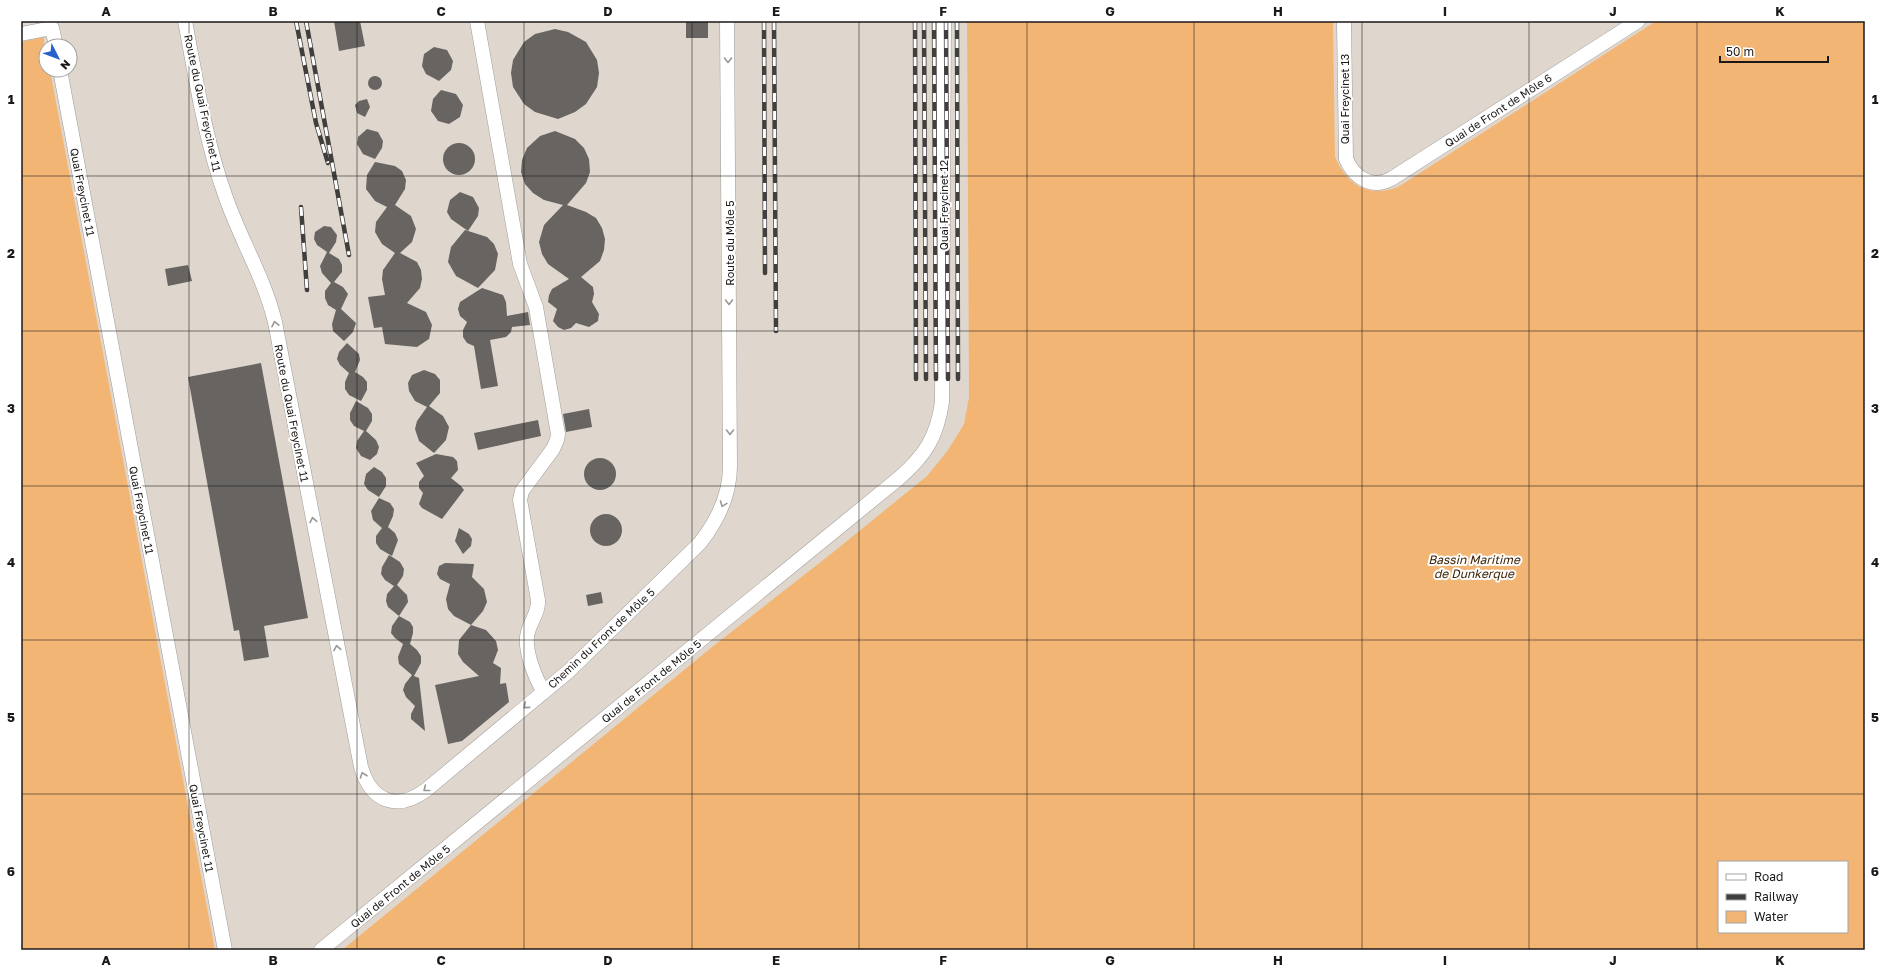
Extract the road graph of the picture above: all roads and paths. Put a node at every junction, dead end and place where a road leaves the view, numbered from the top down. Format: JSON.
{"nodes":[{"id":1,"x":185,"y":21,"type":"edge"},
{"id":2,"x":477,"y":21,"type":"edge"},
{"id":3,"x":727,"y":21,"type":"edge"},
{"id":4,"x":944,"y":21,"type":"edge"},
{"id":5,"x":1344,"y":21,"type":"edge"},
{"id":6,"x":1638,"y":21,"type":"edge"},
{"id":7,"x":21,"y":34,"type":"edge"},
{"id":8,"x":54,"y":38,"type":"edge"},
{"id":9,"x":61,"y":78,"type":"edge"},
{"id":10,"x":1356,"y":175,"type":"joint"},
{"id":11,"x":942,"y":388,"type":"joint"},
{"id":12,"x":730,"y":466,"type":"joint"},
{"id":13,"x":544,"y":692,"type":"junction"},
{"id":14,"x":390,"y":801,"type":"joint"},
{"id":15,"x":224,"y":950,"type":"edge"},
{"id":16,"x":321,"y":950,"type":"edge"}],
"edges":[{"from":14,"to":1,"type":"street","name":"Route du Quai Freycinet 11","one_way":true},
{"from":2,"to":13,"type":"street"},
{"from":3,"to":12,"type":"street","name":"Route du Môle 5","one_way":true},
{"from":4,"to":11,"type":"street","name":"Quai Freycinet 12"},
{"from":5,"to":10,"type":"street","name":"Quai Freycinet 13"},
{"from":6,"to":10,"type":"street","name":"Quai de Front de Môle 6"},
{"from":7,"to":8,"type":"street"},
{"from":9,"to":15,"type":"street","name":"Quai Freycinet 11"},
{"from":11,"to":16,"type":"street","name":"Quai de Front de Môle 5"},
{"from":12,"to":13,"type":"street","name":"Chemin du Front de Môle 5","one_way":true},
{"from":13,"to":14,"type":"street","name":"Chemin du Front de Môle 5","one_way":true}]}
